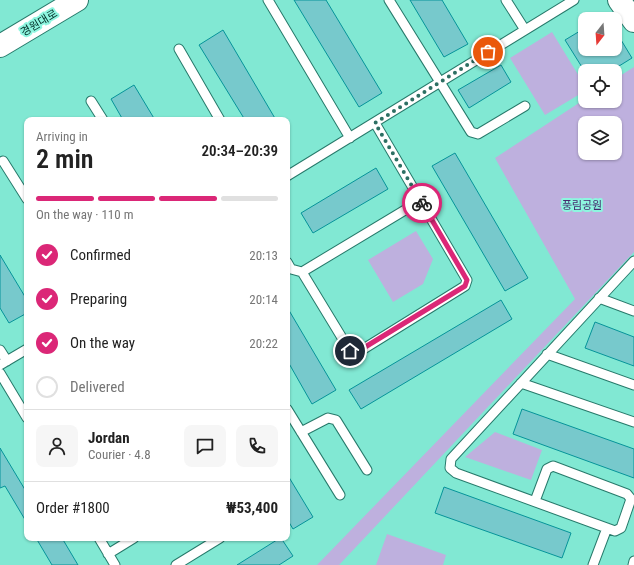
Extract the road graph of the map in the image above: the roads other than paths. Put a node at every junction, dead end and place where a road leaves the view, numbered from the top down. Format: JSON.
{"nodes":[{"id":1,"x":77,"y":0,"type":"edge"},
{"id":2,"x":268,"y":0,"type":"edge"},
{"id":3,"x":389,"y":0,"type":"edge"},
{"id":4,"x":506,"y":0,"type":"edge"},
{"id":5,"x":574,"y":0,"type":"edge"},
{"id":6,"x":619,"y":0,"type":"edge"},
{"id":7,"x":634,"y":21,"type":"edge"},
{"id":8,"x":525,"y":30,"type":"junction"},
{"id":9,"x":0,"y":46,"type":"edge"},
{"id":10,"x":179,"y":49,"type":"dead end"},
{"id":11,"x":440,"y":82,"type":"junction"},
{"id":12,"x":91,"y":101,"type":"dead end"},
{"id":13,"x":525,"y":106,"type":"dead end"},
{"id":14,"x":100,"y":117,"type":"edge"},
{"id":15,"x":218,"y":117,"type":"edge"},
{"id":16,"x":375,"y":123,"type":"junction"},
{"id":17,"x":350,"y":138,"type":"junction"},
{"id":18,"x":3,"y":161,"type":"dead end"},
{"id":19,"x":290,"y":174,"type":"edge"},
{"id":20,"x":24,"y":194,"type":"edge"},
{"id":21,"x":420,"y":201,"type":"junction"},
{"id":22,"x":634,"y":261,"type":"edge"},
{"id":23,"x":290,"y":267,"type":"edge"},
{"id":24,"x":624,"y":271,"type":"junction"},
{"id":25,"x":302,"y":272,"type":"junction"},
{"id":26,"x":634,"y":275,"type":"edge"},
{"id":27,"x":599,"y":298,"type":"junction"},
{"id":28,"x":634,"y":311,"type":"edge"},
{"id":29,"x":0,"y":350,"type":"edge"},
{"id":30,"x":24,"y":351,"type":"edge"},
{"id":31,"x":547,"y":354,"type":"junction"},
{"id":32,"x":3,"y":363,"type":"edge"},
{"id":33,"x":0,"y":373,"type":"edge"},
{"id":34,"x":521,"y":383,"type":"junction"},
{"id":35,"x":634,"y":385,"type":"edge"},
{"id":36,"x":24,"y":413,"type":"edge"},
{"id":37,"x":290,"y":414,"type":"edge"},
{"id":38,"x":634,"y":422,"type":"edge"},
{"id":39,"x":301,"y":432,"type":"junction"},
{"id":40,"x":367,"y":470,"type":"dead end"},
{"id":41,"x":340,"y":495,"type":"dead end"},
{"id":42,"x":535,"y":502,"type":"junction"},
{"id":43,"x":630,"y":515,"type":"edge"},
{"id":44,"x":607,"y":528,"type":"junction"},
{"id":45,"x":101,"y":541,"type":"edge"},
{"id":46,"x":129,"y":541,"type":"edge"},
{"id":47,"x":215,"y":541,"type":"edge"},
{"id":48,"x":108,"y":554,"type":"junction"},
{"id":49,"x":634,"y":561,"type":"edge"},
{"id":50,"x":115,"y":565,"type":"edge"},
{"id":51,"x":176,"y":565,"type":"edge"},
{"id":52,"x":593,"y":565,"type":"edge"},
{"id":53,"x":633,"y":565,"type":"edge"}],
"edges":[{"from":1,"to":9,"type":"main road","name":"경원대로"},
{"from":2,"to":17,"type":"lane"},
{"from":3,"to":11,"type":"lane"},
{"from":4,"to":8,"type":"lane"},
{"from":5,"to":8,"type":"lane"},
{"from":6,"to":7,"type":"main road"},
{"from":8,"to":11,"type":"lane"},
{"from":10,"to":15,"type":"lane"},
{"from":11,"to":13,"type":"lane"},
{"from":11,"to":16,"type":"lane"},
{"from":12,"to":14,"type":"lane"},
{"from":16,"to":17,"type":"lane"},
{"from":16,"to":21,"type":"lane"},
{"from":17,"to":19,"type":"lane"},
{"from":18,"to":20,"type":"lane"},
{"from":21,"to":25,"type":"lane"},
{"from":21,"to":25,"type":"lane"},
{"from":22,"to":24,"type":"lane"},
{"from":23,"to":25,"type":"lane"},
{"from":24,"to":26,"type":"lane"},
{"from":24,"to":27,"type":"lane"},
{"from":27,"to":28,"type":"lane"},
{"from":27,"to":31,"type":"lane"},
{"from":29,"to":32,"type":"lane"},
{"from":30,"to":32,"type":"lane"},
{"from":31,"to":34,"type":"lane"},
{"from":31,"to":35,"type":"lane"},
{"from":33,"to":36,"type":"lane"},
{"from":34,"to":38,"type":"lane"},
{"from":34,"to":42,"type":"lane"},
{"from":37,"to":39,"type":"lane"},
{"from":39,"to":40,"type":"lane"},
{"from":39,"to":41,"type":"lane"},
{"from":42,"to":43,"type":"lane"},
{"from":42,"to":44,"type":"lane"},
{"from":43,"to":44,"type":"lane"},
{"from":44,"to":52,"type":"lane"},
{"from":45,"to":48,"type":"lane"},
{"from":46,"to":48,"type":"lane"},
{"from":47,"to":51,"type":"lane"},
{"from":48,"to":50,"type":"lane"},
{"from":49,"to":53,"type":"lane"}]}
